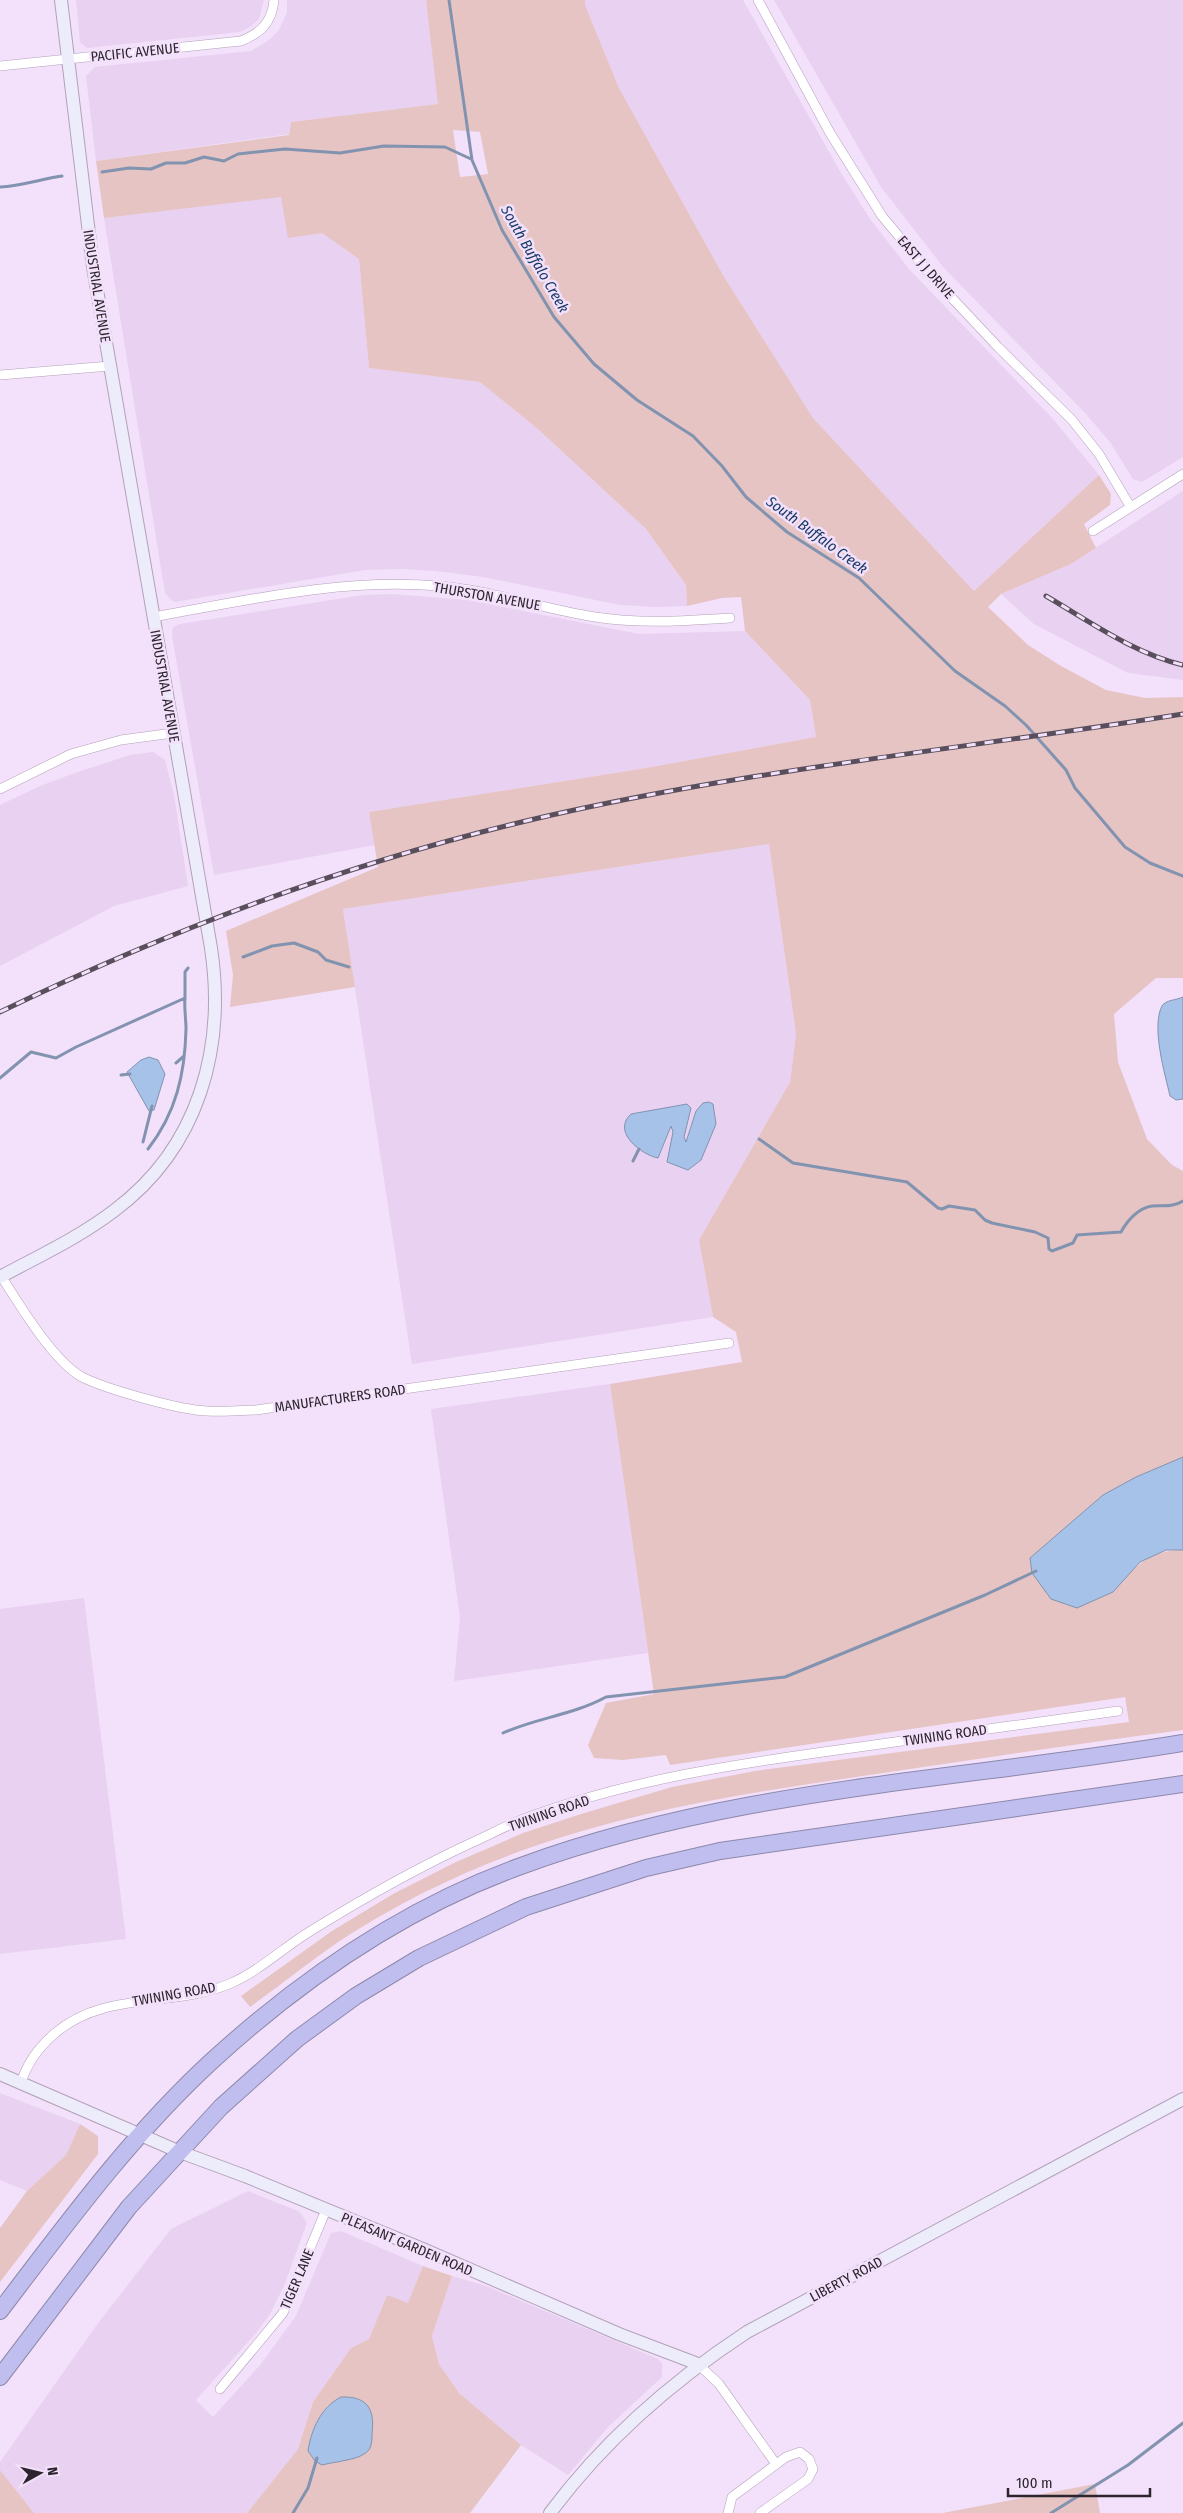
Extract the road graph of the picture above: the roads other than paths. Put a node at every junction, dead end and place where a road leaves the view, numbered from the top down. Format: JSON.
{"nodes":[{"id":1,"x":62,"y":0,"type":"edge"},
{"id":2,"x":274,"y":0,"type":"edge"},
{"id":3,"x":758,"y":0,"type":"edge"},
{"id":4,"x":68,"y":58,"type":"junction"},
{"id":5,"x":0,"y":66,"type":"edge"},
{"id":6,"x":110,"y":366,"type":"junction"},
{"id":7,"x":0,"y":375,"type":"edge"},
{"id":8,"x":1183,"y":474,"type":"edge"},
{"id":9,"x":1130,"y":506,"type":"junction"},
{"id":10,"x":1093,"y":531,"type":"dead end"},
{"id":11,"x":154,"y":617,"type":"junction"},
{"id":12,"x":730,"y":618,"type":"dead end"},
{"id":13,"x":173,"y":733,"type":"junction"},
{"id":14,"x":0,"y":789,"type":"edge"},
{"id":15,"x":0,"y":1277,"type":"edge"},
{"id":16,"x":729,"y":1342,"type":"dead end"},
{"id":17,"x":1118,"y":1710,"type":"dead end"},
{"id":18,"x":1183,"y":1743,"type":"edge"},
{"id":19,"x":1183,"y":1784,"type":"edge"},
{"id":20,"x":0,"y":2074,"type":"edge"},
{"id":21,"x":21,"y":2082,"type":"junction"},
{"id":22,"x":1183,"y":2099,"type":"edge"},
{"id":23,"x":139,"y":2134,"type":"junction"},
{"id":24,"x":180,"y":2152,"type":"junction"},
{"id":25,"x":326,"y":2210,"type":"junction"},
{"id":26,"x":0,"y":2311,"type":"edge"},
{"id":27,"x":698,"y":2364,"type":"junction"},
{"id":28,"x":0,"y":2377,"type":"edge"},
{"id":29,"x":220,"y":2389,"type":"dead end"},
{"id":30,"x":776,"y":2464,"type":"junction"},
{"id":31,"x":550,"y":2513,"type":"edge"},
{"id":32,"x":728,"y":2513,"type":"edge"},
{"id":33,"x":760,"y":2513,"type":"edge"}],
"edges":[{"from":1,"to":4,"type":"main road","name":"INDUSTRIAL AVENUE"},
{"from":2,"to":4,"type":"street","name":"PACIFIC AVENUE"},
{"from":3,"to":9,"type":"street","name":"EAST J J DRIVE"},
{"from":4,"to":5,"type":"street","name":"PACIFIC AVENUE"},
{"from":4,"to":6,"type":"main road","name":"INDUSTRIAL AVENUE"},
{"from":6,"to":7,"type":"street"},
{"from":6,"to":11,"type":"main road","name":"INDUSTRIAL AVENUE"},
{"from":8,"to":9,"type":"street"},
{"from":9,"to":10,"type":"street"},
{"from":11,"to":12,"type":"street","name":"THURSTON AVENUE"},
{"from":11,"to":13,"type":"main road","name":"INDUSTRIAL AVENUE"},
{"from":13,"to":14,"type":"street"},
{"from":13,"to":15,"type":"main road","name":"INDUSTRIAL AVENUE"},
{"from":15,"to":16,"type":"street","name":"MANUFACTURERS ROAD"},
{"from":17,"to":21,"type":"street","name":"TWINING ROAD"},
{"from":18,"to":23,"type":"highway"},
{"from":19,"to":24,"type":"highway"},
{"from":20,"to":21,"type":"main road","name":"PLEASANT GARDEN ROAD"},
{"from":21,"to":23,"type":"main road","name":"PLEASANT GARDEN ROAD"},
{"from":22,"to":27,"type":"main road","name":"LIBERTY ROAD"},
{"from":23,"to":24,"type":"main road","name":"PLEASANT GARDEN ROAD"},
{"from":23,"to":26,"type":"highway"},
{"from":24,"to":25,"type":"main road","name":"PLEASANT GARDEN ROAD"},
{"from":24,"to":28,"type":"highway"},
{"from":25,"to":27,"type":"main road","name":"PLEASANT GARDEN ROAD"},
{"from":25,"to":29,"type":"street","name":"TIGER LANE"},
{"from":27,"to":30,"type":"street","name":"PLEASANT GARDEN ROAD"},
{"from":27,"to":31,"type":"main road","name":"LIBERTY ROAD"},
{"from":30,"to":32,"type":"street"},
{"from":30,"to":33,"type":"street"}]}
